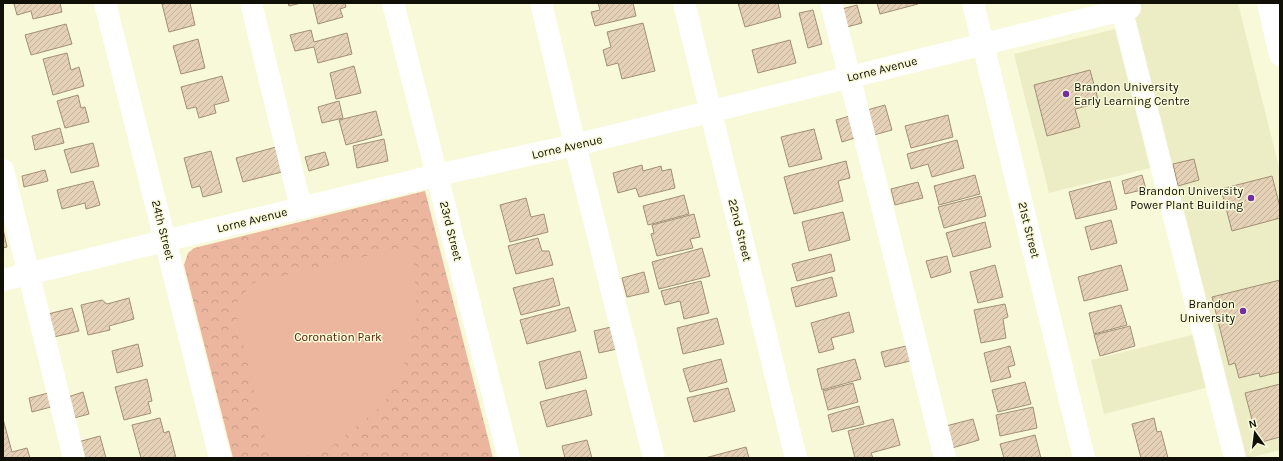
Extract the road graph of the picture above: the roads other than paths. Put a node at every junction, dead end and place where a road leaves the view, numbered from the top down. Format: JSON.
{"nodes":[{"id":1,"x":105,"y":3,"type":"edge"},
{"id":2,"x":252,"y":3,"type":"edge"},
{"id":3,"x":393,"y":3,"type":"edge"},
{"id":4,"x":541,"y":3,"type":"edge"},
{"id":5,"x":684,"y":3,"type":"edge"},
{"id":6,"x":831,"y":3,"type":"edge"},
{"id":7,"x":972,"y":3,"type":"edge"},
{"id":8,"x":1268,"y":3,"type":"edge"},
{"id":9,"x":1124,"y":7,"type":"edge"},
{"id":10,"x":983,"y":45,"type":"junction"},
{"id":11,"x":1280,"y":55,"type":"edge"},
{"id":12,"x":850,"y":77,"type":"junction"},
{"id":13,"x":712,"y":112,"type":"junction"},
{"id":14,"x":575,"y":145,"type":"junction"},
{"id":15,"x":3,"y":170,"type":"edge"},
{"id":16,"x":437,"y":175,"type":"junction"},
{"id":17,"x":301,"y":208,"type":"junction"},
{"id":18,"x":166,"y":241,"type":"junction"},
{"id":19,"x":28,"y":274,"type":"junction"},
{"id":20,"x":3,"y":280,"type":"edge"},
{"id":21,"x":74,"y":458,"type":"edge"},
{"id":22,"x":220,"y":458,"type":"edge"},
{"id":23,"x":509,"y":458,"type":"edge"},
{"id":24,"x":654,"y":458,"type":"edge"},
{"id":25,"x":796,"y":458,"type":"edge"},
{"id":26,"x":945,"y":458,"type":"edge"},
{"id":27,"x":1084,"y":458,"type":"edge"},
{"id":28,"x":1235,"y":458,"type":"edge"}],
"edges":[{"from":1,"to":18,"type":"street","name":"24th Street"},
{"from":2,"to":17,"type":"street"},
{"from":3,"to":16,"type":"street","name":"23rd Street"},
{"from":4,"to":14,"type":"street"},
{"from":5,"to":13,"type":"street","name":"22nd Street"},
{"from":6,"to":12,"type":"street"},
{"from":7,"to":10,"type":"street","name":"21st Street"},
{"from":8,"to":11,"type":"street"},
{"from":9,"to":10,"type":"street","name":"Lorne Avenue"},
{"from":9,"to":28,"type":"street"},
{"from":10,"to":12,"type":"street","name":"Lorne Avenue"},
{"from":10,"to":27,"type":"street","name":"21st Street"},
{"from":12,"to":13,"type":"street","name":"Lorne Avenue"},
{"from":12,"to":26,"type":"street"},
{"from":13,"to":14,"type":"street","name":"Lorne Avenue"},
{"from":13,"to":25,"type":"street","name":"22nd Street"},
{"from":14,"to":16,"type":"street","name":"Lorne Avenue"},
{"from":14,"to":24,"type":"street"},
{"from":15,"to":19,"type":"street"},
{"from":16,"to":17,"type":"street","name":"Lorne Avenue"},
{"from":16,"to":23,"type":"street","name":"23rd Street"},
{"from":17,"to":18,"type":"street","name":"Lorne Avenue"},
{"from":18,"to":19,"type":"street","name":"Lorne Avenue"},
{"from":18,"to":22,"type":"street","name":"24th Street"},
{"from":19,"to":20,"type":"street","name":"Lorne Avenue"},
{"from":19,"to":21,"type":"street"}]}
